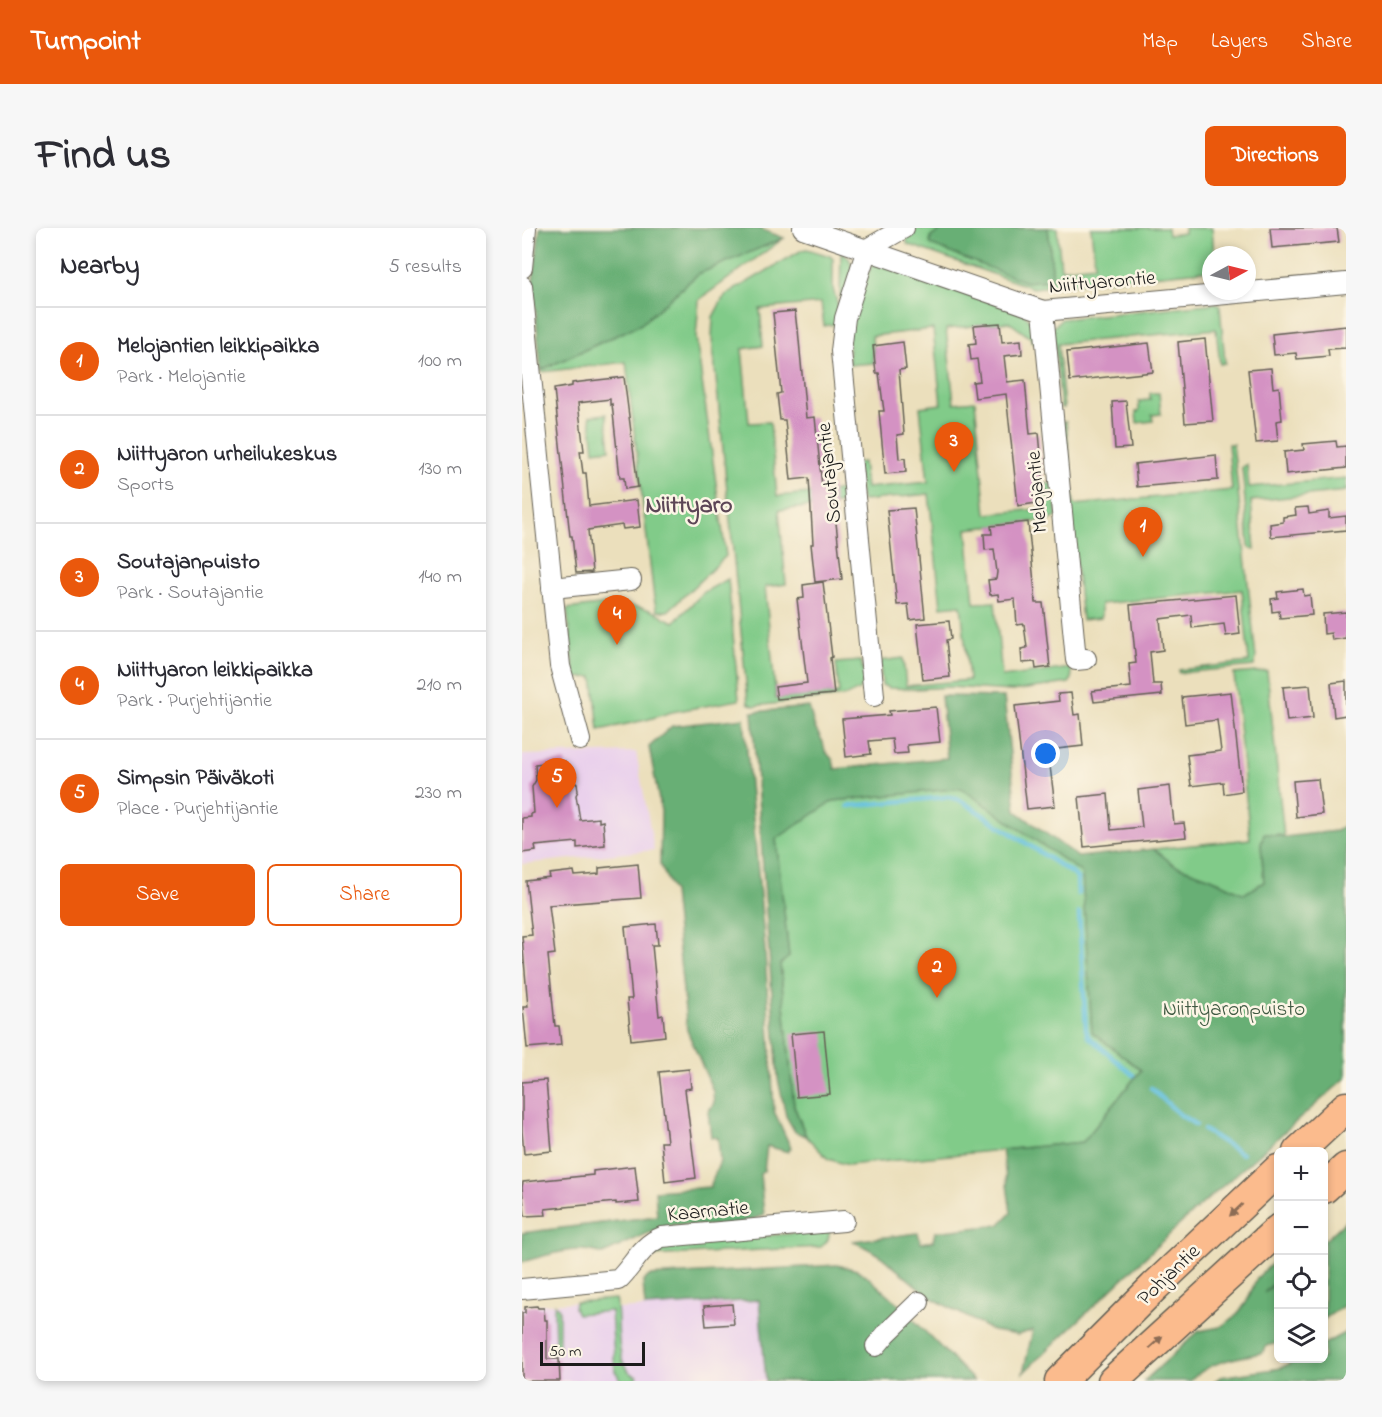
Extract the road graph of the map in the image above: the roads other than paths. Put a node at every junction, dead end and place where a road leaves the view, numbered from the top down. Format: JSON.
{"nodes":[{"id":1,"x":526,"y":228,"type":"edge"},
{"id":2,"x":803,"y":228,"type":"edge"},
{"id":3,"x":904,"y":228,"type":"edge"},
{"id":4,"x":867,"y":249,"type":"junction"},
{"id":5,"x":522,"y":268,"type":"edge"},
{"id":6,"x":1346,"y":283,"type":"edge"},
{"id":7,"x":522,"y":286,"type":"edge"},
{"id":8,"x":523,"y":306,"type":"edge"},
{"id":9,"x":1043,"y":311,"type":"junction"},
{"id":10,"x":631,"y":580,"type":"dead end"},
{"id":11,"x":552,"y":588,"type":"junction"},
{"id":12,"x":1086,"y":659,"type":"dead end"},
{"id":13,"x":874,"y":696,"type":"dead end"},
{"id":14,"x":580,"y":740,"type":"dead end"},
{"id":15,"x":1346,"y":1107,"type":"edge"},
{"id":16,"x":1303,"y":1147,"type":"edge"},
{"id":17,"x":1346,"y":1168,"type":"edge"},
{"id":18,"x":1274,"y":1174,"type":"edge"},
{"id":19,"x":1328,"y":1184,"type":"edge"},
{"id":20,"x":844,"y":1221,"type":"dead end"},
{"id":21,"x":1274,"y":1234,"type":"edge"},
{"id":22,"x":522,"y":1289,"type":"edge"},
{"id":23,"x":919,"y":1302,"type":"dead end"},
{"id":24,"x":876,"y":1347,"type":"dead end"},
{"id":25,"x":1060,"y":1381,"type":"edge"},
{"id":26,"x":1113,"y":1381,"type":"edge"}],
"edges":[{"from":1,"to":5,"type":"street"},
{"from":2,"to":4,"type":"street","name":"Niittyarontie"},
{"from":3,"to":4,"type":"street"},
{"from":4,"to":9,"type":"street","name":"Niittyarontie"},
{"from":4,"to":13,"type":"street","name":"Soutajantie"},
{"from":6,"to":9,"type":"street","name":"Niittyarontie"},
{"from":7,"to":8,"type":"street"},
{"from":8,"to":11,"type":"street"},
{"from":9,"to":12,"type":"street","name":"Melojantie"},
{"from":10,"to":11,"type":"street"},
{"from":11,"to":14,"type":"street"},
{"from":15,"to":16,"type":"highway"},
{"from":17,"to":19,"type":"highway"},
{"from":18,"to":25,"type":"highway","name":"Pohjantie","one_way":true},
{"from":20,"to":22,"type":"street","name":"Kaarnatie"},
{"from":26,"to":21,"type":"highway","name":"Pohjantie","one_way":true},
{"from":23,"to":24,"type":"street"}]}
